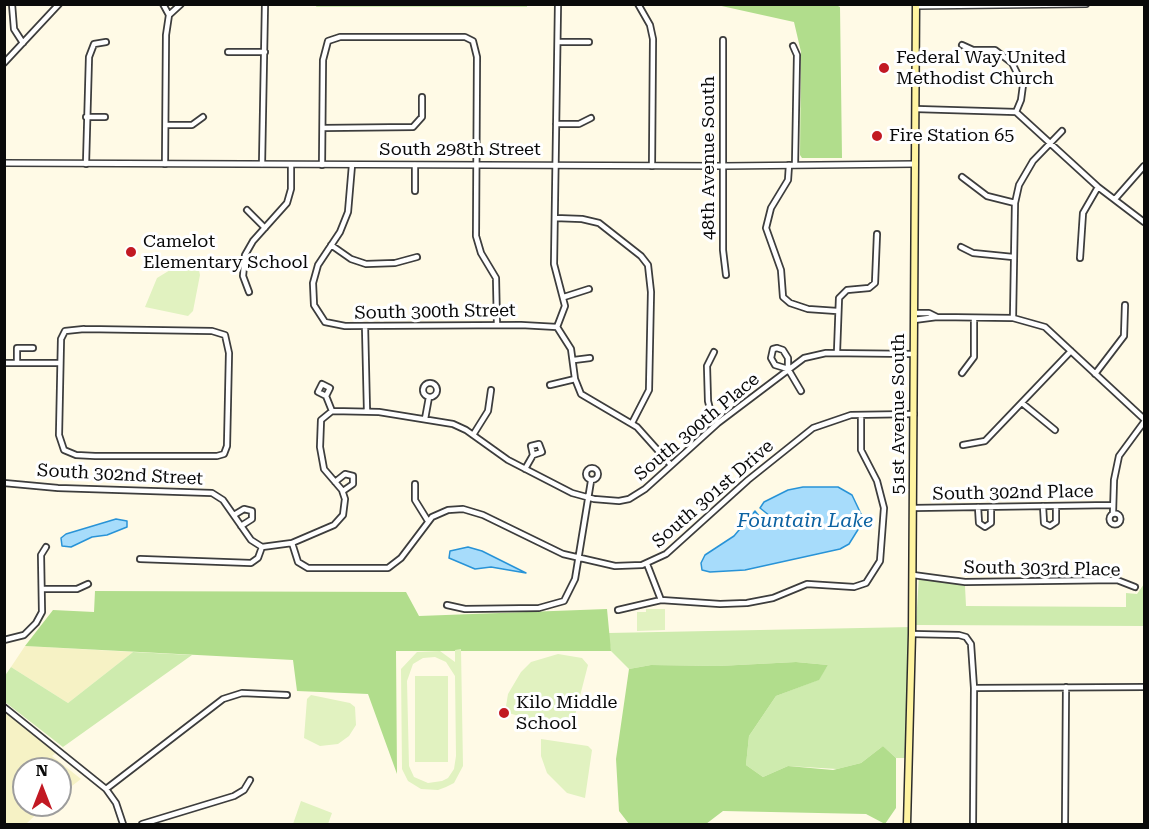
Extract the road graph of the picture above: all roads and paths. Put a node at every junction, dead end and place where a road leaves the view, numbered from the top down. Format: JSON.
{"nodes":[{"id":1,"x":12,"y":4,"type":"edge"},
{"id":2,"x":59,"y":4,"type":"edge"},
{"id":3,"x":163,"y":4,"type":"edge"},
{"id":4,"x":181,"y":4,"type":"edge"},
{"id":5,"x":265,"y":4,"type":"edge"},
{"id":6,"x":558,"y":4,"type":"edge"},
{"id":7,"x":638,"y":4,"type":"edge"},
{"id":8,"x":1086,"y":4,"type":"edge"},
{"id":9,"x":916,"y":5,"type":"edge"},
{"id":10,"x":169,"y":15,"type":"junction"},
{"id":11,"x":723,"y":40,"type":"dead end"},
{"id":12,"x":106,"y":42,"type":"dead end"},
{"id":13,"x":558,"y":42,"type":"junction"},
{"id":14,"x":589,"y":42,"type":"dead end"},
{"id":15,"x":23,"y":43,"type":"junction"},
{"id":16,"x":962,"y":45,"type":"dead end"},
{"id":17,"x":794,"y":46,"type":"dead end"},
{"id":18,"x":228,"y":52,"type":"dead end"},
{"id":19,"x":266,"y":52,"type":"junction"},
{"id":20,"x":4,"y":63,"type":"edge"},
{"id":21,"x":423,"y":97,"type":"dead end"},
{"id":22,"x":916,"y":109,"type":"junction"},
{"id":23,"x":1016,"y":112,"type":"junction"},
{"id":24,"x":86,"y":117,"type":"junction"},
{"id":25,"x":105,"y":117,"type":"dead end"},
{"id":26,"x":203,"y":117,"type":"dead end"},
{"id":27,"x":591,"y":118,"type":"dead end"},
{"id":28,"x":556,"y":124,"type":"junction"},
{"id":29,"x":166,"y":125,"type":"junction"},
{"id":30,"x":323,"y":128,"type":"junction"},
{"id":31,"x":1062,"y":131,"type":"dead end"},
{"id":32,"x":1051,"y":142,"type":"junction"},
{"id":33,"x":4,"y":163,"type":"edge"},
{"id":34,"x":86,"y":164,"type":"junction"},
{"id":35,"x":165,"y":164,"type":"junction"},
{"id":36,"x":262,"y":164,"type":"junction"},
{"id":37,"x":915,"y":164,"type":"junction"},
{"id":38,"x":291,"y":165,"type":"junction"},
{"id":39,"x":322,"y":165,"type":"junction"},
{"id":40,"x":352,"y":165,"type":"junction"},
{"id":41,"x":415,"y":165,"type":"junction"},
{"id":42,"x":475,"y":165,"type":"junction"},
{"id":43,"x":792,"y":165,"type":"junction"},
{"id":44,"x":555,"y":166,"type":"junction"},
{"id":45,"x":652,"y":166,"type":"junction"},
{"id":46,"x":723,"y":166,"type":"junction"},
{"id":47,"x":1144,"y":166,"type":"edge"},
{"id":48,"x":962,"y":177,"type":"dead end"},
{"id":49,"x":1098,"y":188,"type":"junction"},
{"id":50,"x":415,"y":191,"type":"dead end"},
{"id":51,"x":1115,"y":199,"type":"junction"},
{"id":52,"x":1015,"y":203,"type":"junction"},
{"id":53,"x":247,"y":210,"type":"dead end"},
{"id":54,"x":555,"y":218,"type":"junction"},
{"id":55,"x":1144,"y":222,"type":"edge"},
{"id":56,"x":265,"y":228,"type":"junction"},
{"id":57,"x":878,"y":234,"type":"dead end"},
{"id":58,"x":331,"y":245,"type":"junction"},
{"id":59,"x":961,"y":248,"type":"dead end"},
{"id":60,"x":417,"y":256,"type":"dead end"},
{"id":61,"x":1013,"y":257,"type":"junction"},
{"id":62,"x":1080,"y":258,"type":"dead end"},
{"id":63,"x":726,"y":275,"type":"dead end"},
{"id":64,"x":589,"y":290,"type":"dead end"},
{"id":65,"x":249,"y":292,"type":"dead end"},
{"id":66,"x":564,"y":297,"type":"junction"},
{"id":67,"x":1125,"y":305,"type":"dead end"},
{"id":68,"x":837,"y":311,"type":"junction"},
{"id":69,"x":914,"y":316,"type":"junction"},
{"id":70,"x":974,"y":318,"type":"junction"},
{"id":71,"x":1013,"y":318,"type":"junction"},
{"id":72,"x":496,"y":325,"type":"junction"},
{"id":73,"x":365,"y":326,"type":"junction"},
{"id":74,"x":556,"y":327,"type":"junction"},
{"id":75,"x":33,"y":348,"type":"dead end"},
{"id":76,"x":1071,"y":351,"type":"junction"},
{"id":77,"x":714,"y":352,"type":"dead end"},
{"id":78,"x":837,"y":352,"type":"junction"},
{"id":79,"x":914,"y":354,"type":"junction"},
{"id":80,"x":590,"y":358,"type":"dead end"},
{"id":81,"x":574,"y":360,"type":"junction"},
{"id":82,"x":4,"y":363,"type":"edge"},
{"id":83,"x":17,"y":363,"type":"junction"},
{"id":84,"x":60,"y":363,"type":"junction"},
{"id":85,"x":788,"y":369,"type":"junction"},
{"id":86,"x":962,"y":373,"type":"dead end"},
{"id":87,"x":1095,"y":374,"type":"junction"},
{"id":88,"x":575,"y":379,"type":"junction"},
{"id":89,"x":550,"y":385,"type":"dead end"},
{"id":90,"x":490,"y":390,"type":"dead end"},
{"id":91,"x":801,"y":392,"type":"dead end"},
{"id":92,"x":326,"y":396,"type":"dead end"},
{"id":93,"x":429,"y":397,"type":"dead end"},
{"id":94,"x":1022,"y":403,"type":"junction"},
{"id":95,"x":332,"y":411,"type":"junction"},
{"id":96,"x":367,"y":411,"type":"junction"},
{"id":97,"x":914,"y":414,"type":"junction"},
{"id":98,"x":861,"y":415,"type":"junction"},
{"id":99,"x":425,"y":419,"type":"junction"},
{"id":100,"x":1144,"y":421,"type":"edge"},
{"id":101,"x":632,"y":423,"type":"junction"},
{"id":102,"x":718,"y":423,"type":"junction"},
{"id":103,"x":1055,"y":430,"type":"dead end"},
{"id":104,"x":473,"y":435,"type":"junction"},
{"id":105,"x":963,"y":445,"type":"dead end"},
{"id":106,"x":533,"y":455,"type":"dead end"},
{"id":107,"x":671,"y":465,"type":"junction"},
{"id":108,"x":525,"y":469,"type":"junction"},
{"id":109,"x":591,"y":481,"type":"dead end"},
{"id":110,"x":335,"y":482,"type":"junction"},
{"id":111,"x":4,"y":483,"type":"edge"},
{"id":112,"x":415,"y":484,"type":"dead end"},
{"id":113,"x":343,"y":491,"type":"junction"},
{"id":114,"x":588,"y":498,"type":"junction"},
{"id":115,"x":1113,"y":505,"type":"junction"},
{"id":116,"x":1043,"y":506,"type":"junction"},
{"id":117,"x":1056,"y":506,"type":"junction"},
{"id":118,"x":978,"y":507,"type":"junction"},
{"id":119,"x":991,"y":507,"type":"junction"},
{"id":120,"x":913,"y":508,"type":"junction"},
{"id":121,"x":1113,"y":513,"type":"dead end"},
{"id":122,"x":234,"y":515,"type":"junction"},
{"id":123,"x":428,"y":521,"type":"junction"},
{"id":124,"x":241,"y":526,"type":"junction"},
{"id":125,"x":292,"y":543,"type":"junction"},
{"id":126,"x":46,"y":547,"type":"dead end"},
{"id":127,"x":262,"y":547,"type":"junction"},
{"id":128,"x":140,"y":559,"type":"dead end"},
{"id":129,"x":578,"y":559,"type":"junction"},
{"id":130,"x":647,"y":564,"type":"junction"},
{"id":131,"x":913,"y":575,"type":"junction"},
{"id":132,"x":88,"y":584,"type":"dead end"},
{"id":133,"x":1135,"y":587,"type":"dead end"},
{"id":134,"x":42,"y":588,"type":"junction"},
{"id":135,"x":661,"y":600,"type":"junction"},
{"id":136,"x":447,"y":605,"type":"dead end"},
{"id":137,"x":618,"y":610,"type":"dead end"},
{"id":138,"x":912,"y":634,"type":"junction"},
{"id":139,"x":4,"y":640,"type":"edge"},
{"id":140,"x":1066,"y":687,"type":"junction"},
{"id":141,"x":1144,"y":687,"type":"edge"},
{"id":142,"x":974,"y":688,"type":"junction"},
{"id":143,"x":287,"y":695,"type":"dead end"},
{"id":144,"x":4,"y":707,"type":"edge"},
{"id":145,"x":250,"y":780,"type":"dead end"},
{"id":146,"x":106,"y":789,"type":"junction"},
{"id":147,"x":123,"y":825,"type":"edge"},
{"id":148,"x":142,"y":825,"type":"edge"},
{"id":149,"x":907,"y":825,"type":"edge"},
{"id":150,"x":973,"y":825,"type":"edge"},
{"id":151,"x":1065,"y":825,"type":"edge"}],
"edges":[{"from":1,"to":15,"type":"street"},
{"from":2,"to":15,"type":"street"},
{"from":3,"to":10,"type":"street"},
{"from":4,"to":10,"type":"street"},
{"from":5,"to":19,"type":"street"},
{"from":6,"to":13,"type":"street"},
{"from":7,"to":45,"type":"street"},
{"from":8,"to":9,"type":"street"},
{"from":9,"to":22,"type":"main road","name":"51st Avenue South"},
{"from":10,"to":29,"type":"street"},
{"from":11,"to":46,"type":"street","name":"48th Avenue South"},
{"from":12,"to":24,"type":"street"},
{"from":13,"to":14,"type":"street"},
{"from":13,"to":28,"type":"street"},
{"from":15,"to":20,"type":"street"},
{"from":16,"to":23,"type":"street"},
{"from":17,"to":43,"type":"street"},
{"from":18,"to":19,"type":"street"},
{"from":19,"to":36,"type":"street"},
{"from":21,"to":30,"type":"street"},
{"from":22,"to":23,"type":"street"},
{"from":22,"to":37,"type":"main road","name":"51st Avenue South"},
{"from":23,"to":32,"type":"street"},
{"from":24,"to":25,"type":"street"},
{"from":24,"to":34,"type":"street"},
{"from":26,"to":29,"type":"street"},
{"from":27,"to":28,"type":"street"},
{"from":28,"to":44,"type":"street"},
{"from":29,"to":35,"type":"street"},
{"from":30,"to":39,"type":"street"},
{"from":30,"to":42,"type":"street"},
{"from":31,"to":32,"type":"street"},
{"from":32,"to":49,"type":"street"},
{"from":32,"to":52,"type":"street"},
{"from":33,"to":34,"type":"street","name":"South 298th Street"},
{"from":34,"to":35,"type":"street","name":"South 298th Street"},
{"from":35,"to":36,"type":"street","name":"South 298th Street"},
{"from":36,"to":38,"type":"street","name":"South 298th Street"},
{"from":37,"to":43,"type":"street","name":"South 298th Street"},
{"from":37,"to":69,"type":"main road","name":"51st Avenue South"},
{"from":38,"to":39,"type":"street","name":"South 298th Street"},
{"from":38,"to":56,"type":"street"},
{"from":39,"to":40,"type":"street","name":"South 298th Street"},
{"from":40,"to":41,"type":"street","name":"South 298th Street"},
{"from":40,"to":58,"type":"street"},
{"from":41,"to":42,"type":"street","name":"South 298th Street"},
{"from":41,"to":50,"type":"street"},
{"from":42,"to":44,"type":"street","name":"South 298th Street"},
{"from":42,"to":72,"type":"street"},
{"from":43,"to":46,"type":"street","name":"South 298th Street"},
{"from":43,"to":68,"type":"street"},
{"from":44,"to":45,"type":"street","name":"South 298th Street"},
{"from":44,"to":54,"type":"street"},
{"from":45,"to":46,"type":"street","name":"South 298th Street"},
{"from":46,"to":63,"type":"street","name":"48th Avenue South"},
{"from":47,"to":51,"type":"street"},
{"from":48,"to":52,"type":"street"},
{"from":49,"to":51,"type":"street"},
{"from":49,"to":62,"type":"street"},
{"from":51,"to":55,"type":"street"},
{"from":52,"to":61,"type":"street"},
{"from":53,"to":56,"type":"street"},
{"from":54,"to":66,"type":"street"},
{"from":54,"to":101,"type":"street"},
{"from":56,"to":65,"type":"street"},
{"from":57,"to":68,"type":"street"},
{"from":58,"to":60,"type":"street"},
{"from":58,"to":73,"type":"street","name":"South 300th Street"},
{"from":59,"to":61,"type":"street"},
{"from":61,"to":71,"type":"street"},
{"from":64,"to":66,"type":"street"},
{"from":66,"to":74,"type":"street"},
{"from":67,"to":87,"type":"street"},
{"from":68,"to":78,"type":"street"},
{"from":69,"to":70,"type":"street"},
{"from":69,"to":79,"type":"main road","name":"51st Avenue South"},
{"from":70,"to":71,"type":"street"},
{"from":70,"to":86,"type":"street"},
{"from":71,"to":76,"type":"street"},
{"from":72,"to":73,"type":"street","name":"South 300th Street"},
{"from":72,"to":74,"type":"street","name":"South 300th Street"},
{"from":73,"to":96,"type":"street"},
{"from":74,"to":81,"type":"street"},
{"from":75,"to":83,"type":"street"},
{"from":76,"to":87,"type":"street"},
{"from":76,"to":94,"type":"street"},
{"from":77,"to":102,"type":"street"},
{"from":78,"to":79,"type":"street","name":"South 300th Place"},
{"from":78,"to":85,"type":"street","name":"South 300th Place"},
{"from":79,"to":97,"type":"main road","name":"51st Avenue South"},
{"from":80,"to":81,"type":"street"},
{"from":81,"to":88,"type":"street"},
{"from":82,"to":83,"type":"street"},
{"from":83,"to":84,"type":"street"},
{"from":84,"to":84,"type":"street"},
{"from":85,"to":85,"type":"street"},
{"from":85,"to":91,"type":"street"},
{"from":85,"to":102,"type":"street","name":"South 300th Place"},
{"from":87,"to":100,"type":"street"},
{"from":88,"to":89,"type":"street"},
{"from":88,"to":101,"type":"street"},
{"from":90,"to":104,"type":"street"},
{"from":92,"to":95,"type":"street"},
{"from":93,"to":99,"type":"street"},
{"from":94,"to":103,"type":"street"},
{"from":94,"to":105,"type":"street"},
{"from":95,"to":96,"type":"street","name":"South 300th Place"},
{"from":95,"to":110,"type":"street"},
{"from":96,"to":99,"type":"street","name":"South 300th Place"},
{"from":97,"to":98,"type":"street","name":"South 301st Drive"},
{"from":97,"to":120,"type":"main road","name":"51st Avenue South"},
{"from":98,"to":130,"type":"street","name":"South 301st Drive"},
{"from":98,"to":135,"type":"street"},
{"from":99,"to":104,"type":"street","name":"South 300th Place"},
{"from":100,"to":115,"type":"street"},
{"from":101,"to":107,"type":"street"},
{"from":102,"to":107,"type":"street","name":"South 300th Place"},
{"from":104,"to":108,"type":"street","name":"South 300th Place"},
{"from":106,"to":108,"type":"street"},
{"from":107,"to":114,"type":"street","name":"South 300th Place"},
{"from":108,"to":114,"type":"street","name":"South 300th Place"},
{"from":109,"to":114,"type":"street"},
{"from":110,"to":113,"type":"street"},
{"from":110,"to":113,"type":"street"},
{"from":111,"to":122,"type":"street","name":"South 302nd Street"},
{"from":112,"to":123,"type":"street"},
{"from":113,"to":125,"type":"street"},
{"from":114,"to":129,"type":"street"},
{"from":115,"to":117,"type":"street","name":"South 302nd Place"},
{"from":115,"to":121,"type":"street"},
{"from":116,"to":117,"type":"street","name":"South 302nd Place"},
{"from":116,"to":117,"type":"street"},
{"from":116,"to":119,"type":"street","name":"South 302nd Place"},
{"from":118,"to":119,"type":"street","name":"South 302nd Place"},
{"from":118,"to":119,"type":"street"},
{"from":118,"to":120,"type":"street","name":"South 302nd Place"},
{"from":120,"to":131,"type":"main road","name":"51st Avenue South"},
{"from":122,"to":124,"type":"street"},
{"from":122,"to":124,"type":"street"},
{"from":123,"to":125,"type":"street"},
{"from":123,"to":129,"type":"street","name":"South 301st Drive"},
{"from":124,"to":127,"type":"street"},
{"from":125,"to":127,"type":"street"},
{"from":126,"to":134,"type":"street"},
{"from":127,"to":128,"type":"street"},
{"from":129,"to":130,"type":"street","name":"South 301st Drive"},
{"from":129,"to":136,"type":"street"},
{"from":130,"to":135,"type":"street"},
{"from":131,"to":133,"type":"street","name":"South 303rd Place"},
{"from":131,"to":138,"type":"main road","name":"51st Avenue South"},
{"from":132,"to":134,"type":"street"},
{"from":134,"to":139,"type":"street"},
{"from":135,"to":137,"type":"street"},
{"from":138,"to":142,"type":"street"},
{"from":138,"to":149,"type":"main road","name":"51st Avenue South"},
{"from":140,"to":141,"type":"street"},
{"from":140,"to":142,"type":"street"},
{"from":140,"to":151,"type":"street"},
{"from":142,"to":150,"type":"street"},
{"from":143,"to":146,"type":"street"},
{"from":144,"to":146,"type":"street"},
{"from":145,"to":148,"type":"street"},
{"from":146,"to":147,"type":"street"}]}
